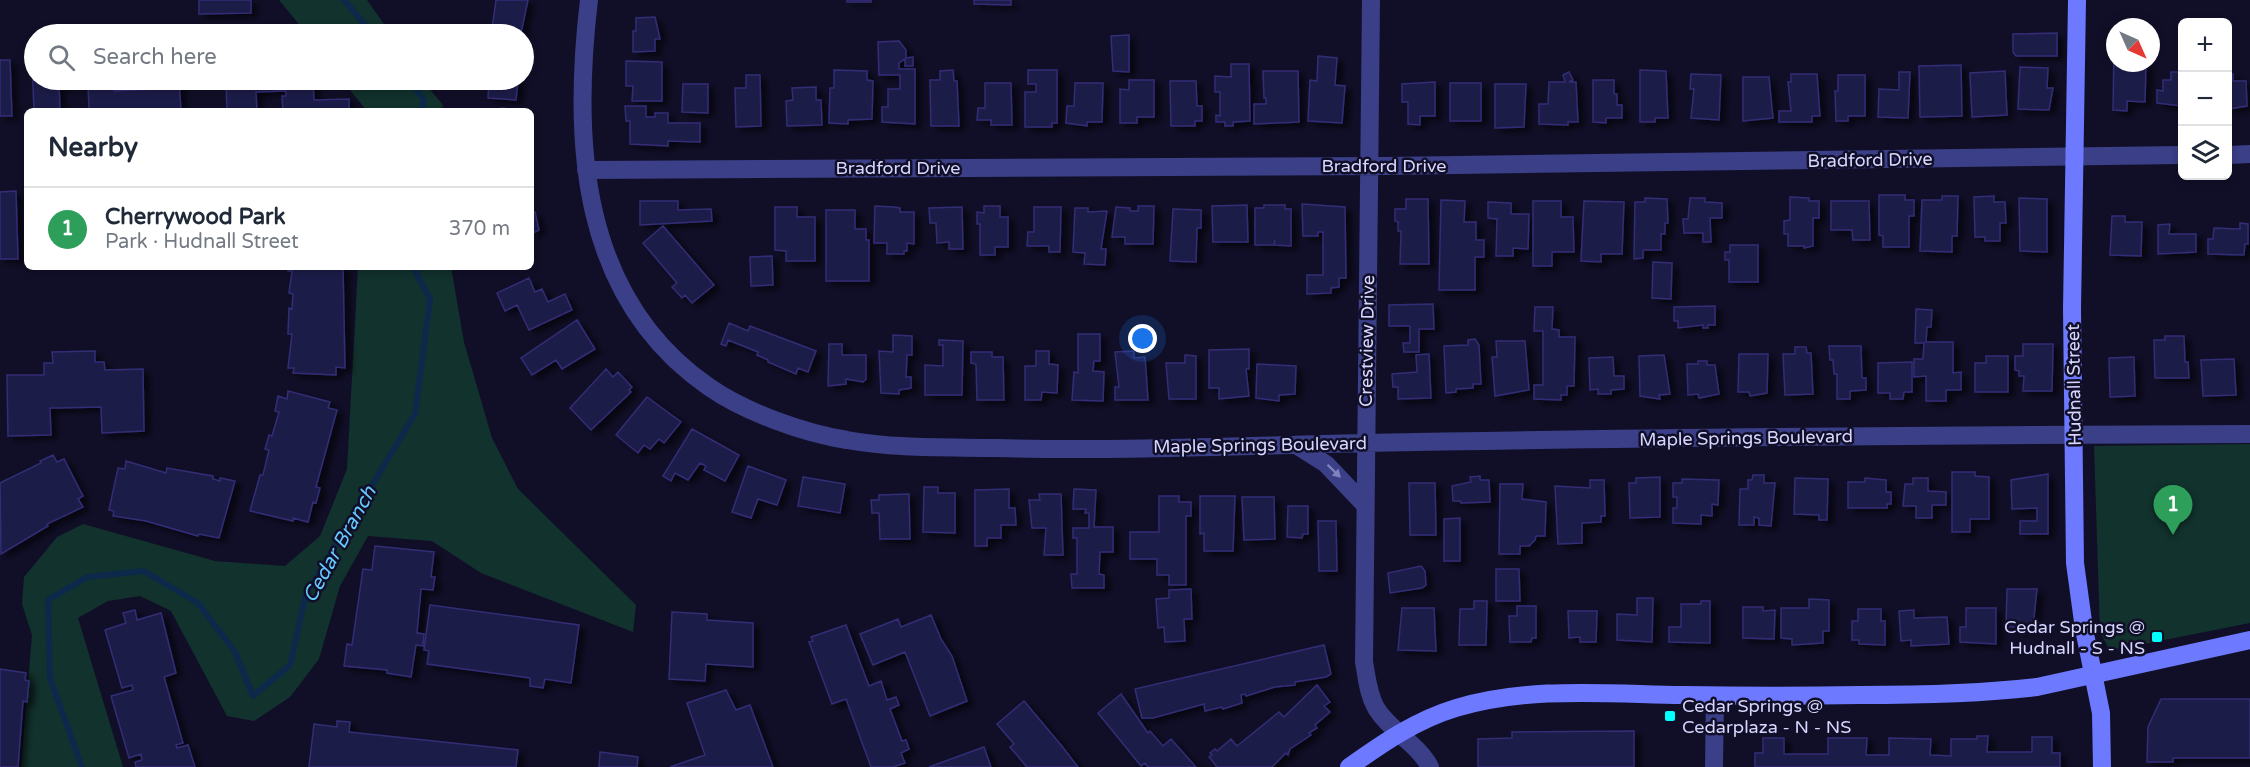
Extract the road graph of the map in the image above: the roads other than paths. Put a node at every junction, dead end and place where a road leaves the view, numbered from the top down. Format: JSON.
{"nodes":[{"id":1,"x":589,"y":0,"type":"edge"},
{"id":2,"x":1371,"y":0,"type":"edge"},
{"id":3,"x":2077,"y":0,"type":"edge"},
{"id":4,"x":2250,"y":154,"type":"edge"},
{"id":5,"x":2178,"y":155,"type":"edge"},
{"id":6,"x":2232,"y":155,"type":"edge"},
{"id":7,"x":2074,"y":157,"type":"junction"},
{"id":8,"x":1371,"y":166,"type":"junction"},
{"id":9,"x":586,"y":170,"type":"junction"},
{"id":10,"x":2075,"y":434,"type":"junction"},
{"id":11,"x":2250,"y":434,"type":"edge"},
{"id":12,"x":1365,"y":443,"type":"junction"},
{"id":13,"x":1296,"y":445,"type":"junction"},
{"id":14,"x":1365,"y":505,"type":"junction"},
{"id":15,"x":2250,"y":640,"type":"edge"},
{"id":16,"x":2093,"y":676,"type":"junction"},
{"id":17,"x":1715,"y":696,"type":"junction"},
{"id":18,"x":1399,"y":733,"type":"junction"},
{"id":19,"x":1349,"y":767,"type":"edge"},
{"id":20,"x":1430,"y":767,"type":"edge"},
{"id":21,"x":1714,"y":767,"type":"edge"},
{"id":22,"x":2102,"y":767,"type":"edge"}],
"edges":[{"from":1,"to":9,"type":"street","name":"Maple Springs Boulevard"},
{"from":2,"to":8,"type":"street","name":"Crestview Drive"},
{"from":3,"to":7,"type":"main road","name":"Hudnall Street"},
{"from":4,"to":6,"type":"street"},
{"from":5,"to":7,"type":"street","name":"Bradford Drive"},
{"from":7,"to":8,"type":"street","name":"Bradford Drive"},
{"from":7,"to":10,"type":"main road","name":"Hudnall Street"},
{"from":8,"to":9,"type":"street","name":"Bradford Drive"},
{"from":8,"to":12,"type":"street","name":"Crestview Drive"},
{"from":9,"to":13,"type":"street","name":"Maple Springs Boulevard"},
{"from":10,"to":11,"type":"street","name":"Maple Springs Boulevard"},
{"from":10,"to":12,"type":"street","name":"Maple Springs Boulevard"},
{"from":10,"to":16,"type":"main road","name":"Hudnall Street"},
{"from":12,"to":13,"type":"street","name":"Maple Springs Boulevard"},
{"from":12,"to":14,"type":"street","name":"Crestview Drive"},
{"from":13,"to":14,"type":"street","one_way":true},
{"from":14,"to":18,"type":"street","name":"Crestview Drive"},
{"from":15,"to":16,"type":"main road"},
{"from":16,"to":17,"type":"main road"},
{"from":16,"to":22,"type":"main road","name":"Hudnall Street"},
{"from":17,"to":18,"type":"main road"},
{"from":17,"to":21,"type":"street"},
{"from":18,"to":19,"type":"main road"},
{"from":18,"to":20,"type":"street","name":"Crestview Drive"}]}
